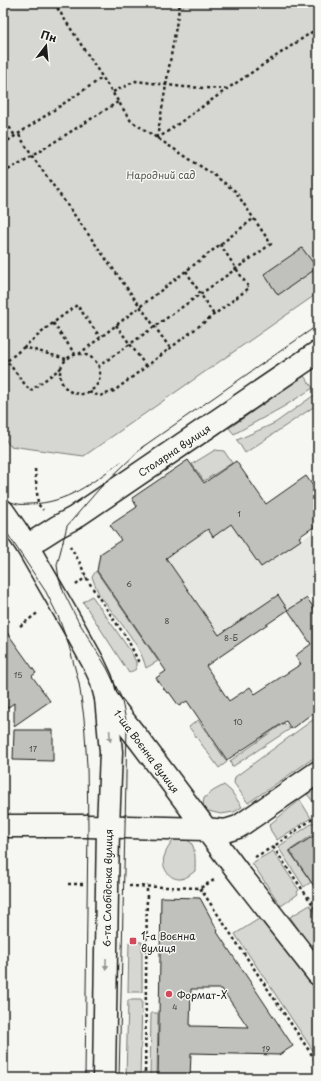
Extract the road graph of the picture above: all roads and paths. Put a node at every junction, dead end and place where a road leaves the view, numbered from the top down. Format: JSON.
{"nodes":[{"id":1,"x":54,"y":3,"type":"edge"},
{"id":2,"x":180,"y":3,"type":"edge"},
{"id":3,"x":318,"y":28,"type":"edge"},
{"id":4,"x":102,"y":78,"type":"junction"},
{"id":5,"x":166,"y":85,"type":"junction"},
{"id":6,"x":227,"y":89,"type":"junction"},
{"id":7,"x":113,"y":92,"type":"junction"},
{"id":8,"x":118,"y":102,"type":"junction"},
{"id":9,"x":3,"y":117,"type":"edge"},
{"id":10,"x":17,"y":135,"type":"junction"},
{"id":11,"x":157,"y":139,"type":"junction"},
{"id":12,"x":3,"y":144,"type":"edge"},
{"id":13,"x":32,"y":156,"type":"junction"},
{"id":14,"x":3,"y":173,"type":"edge"},
{"id":15,"x":253,"y":219,"type":"junction"},
{"id":16,"x":220,"y":244,"type":"junction"},
{"id":17,"x":236,"y":268,"type":"junction"},
{"id":18,"x":186,"y":271,"type":"junction"},
{"id":19,"x":201,"y":294,"type":"junction"},
{"id":20,"x":140,"y":306,"type":"junction"},
{"id":21,"x":214,"y":315,"type":"junction"},
{"id":22,"x":53,"y":323,"type":"junction"},
{"id":23,"x":116,"y":325,"type":"junction"},
{"id":24,"x":155,"y":327,"type":"junction"},
{"id":25,"x":100,"y":337,"type":"junction"},
{"id":26,"x":130,"y":344,"type":"junction"},
{"id":27,"x":24,"y":347,"type":"junction"},
{"id":28,"x":170,"y":348,"type":"junction"},
{"id":29,"x":318,"y":352,"type":"edge"},
{"id":30,"x":75,"y":354,"type":"junction"},
{"id":31,"x":79,"y":354,"type":"junction"},
{"id":32,"x":66,"y":359,"type":"junction"},
{"id":33,"x":99,"y":366,"type":"junction"},
{"id":34,"x":146,"y":366,"type":"junction"},
{"id":35,"x":61,"y":368,"type":"junction"},
{"id":36,"x":89,"y":392,"type":"junction"},
{"id":37,"x":35,"y":469,"type":"dead end"},
{"id":38,"x":3,"y":510,"type":"edge"},
{"id":39,"x":57,"y":527,"type":"junction"},
{"id":40,"x":28,"y":546,"type":"junction"},
{"id":41,"x":139,"y":662,"type":"dead end"},
{"id":42,"x":106,"y":698,"type":"junction"},
{"id":43,"x":318,"y":772,"type":"edge"},
{"id":44,"x":3,"y":826,"type":"edge"},
{"id":45,"x":108,"y":827,"type":"junction"},
{"id":46,"x":205,"y":829,"type":"junction"},
{"id":47,"x":273,"y":847,"type":"dead end"},
{"id":48,"x":147,"y":887,"type":"dead end"},
{"id":49,"x":200,"y":888,"type":"dead end"},
{"id":50,"x":318,"y":912,"type":"edge"},
{"id":51,"x":318,"y":974,"type":"edge"},
{"id":52,"x":318,"y":1064,"type":"edge"},
{"id":53,"x":104,"y":1078,"type":"edge"},
{"id":54,"x":145,"y":1078,"type":"edge"}],
"edges":[{"from":1,"to":4,"type":"path"},
{"from":2,"to":5,"type":"path"},
{"from":3,"to":6,"type":"path"},
{"from":4,"to":7,"type":"path"},
{"from":4,"to":10,"type":"path"},
{"from":5,"to":6,"type":"path"},
{"from":5,"to":7,"type":"path"},
{"from":5,"to":11,"type":"path"},
{"from":6,"to":11,"type":"path"},
{"from":7,"to":8,"type":"path"},
{"from":8,"to":11,"type":"path"},
{"from":8,"to":13,"type":"path"},
{"from":9,"to":10,"type":"path"},
{"from":10,"to":12,"type":"path"},
{"from":10,"to":13,"type":"path"},
{"from":11,"to":15,"type":"path"},
{"from":13,"to":14,"type":"path"},
{"from":13,"to":20,"type":"path"},
{"from":15,"to":16,"type":"path"},
{"from":15,"to":17,"type":"path"},
{"from":16,"to":17,"type":"path"},
{"from":16,"to":18,"type":"path"},
{"from":17,"to":19,"type":"path"},
{"from":17,"to":21,"type":"path"},
{"from":18,"to":19,"type":"path"},
{"from":18,"to":20,"type":"path"},
{"from":19,"to":21,"type":"path"},
{"from":19,"to":24,"type":"path"},
{"from":20,"to":23,"type":"path"},
{"from":20,"to":24,"type":"path"},
{"from":21,"to":28,"type":"path"},
{"from":22,"to":25,"type":"path"},
{"from":22,"to":27,"type":"path"},
{"from":22,"to":30,"type":"path"},
{"from":23,"to":25,"type":"path"},
{"from":23,"to":26,"type":"path"},
{"from":24,"to":26,"type":"path"},
{"from":24,"to":28,"type":"path"},
{"from":25,"to":31,"type":"path"},
{"from":26,"to":33,"type":"path"},
{"from":26,"to":34,"type":"path"},
{"from":27,"to":32,"type":"path"},
{"from":27,"to":35,"type":"path"},
{"from":28,"to":34,"type":"path"},
{"from":29,"to":39,"type":"street","name":"Столярна вулиця"},
{"from":30,"to":31,"type":"path"},
{"from":30,"to":32,"type":"path"},
{"from":31,"to":33,"type":"path"},
{"from":32,"to":35,"type":"path"},
{"from":33,"to":36,"type":"path"},
{"from":34,"to":36,"type":"path"},
{"from":35,"to":36,"type":"path"},
{"from":37,"to":39,"type":"path"},
{"from":38,"to":40,"type":"street","name":"1-ша Воєнна вулиця"},
{"from":39,"to":40,"type":"street","name":"Столярна вулиця"},
{"from":39,"to":41,"type":"path"},
{"from":40,"to":42,"type":"street","name":"1-ша Воєнна вулиця"},
{"from":42,"to":45,"type":"street","name":"6-та Слобідська вулиця","one_way":true},
{"from":42,"to":46,"type":"street","name":"1-ша Воєнна вулиця"},
{"from":43,"to":46,"type":"street"},
{"from":44,"to":45,"type":"street"},
{"from":45,"to":46,"type":"street"},
{"from":45,"to":53,"type":"street","name":"6-та Слобідська вулиця","one_way":true},
{"from":46,"to":51,"type":"street","name":"1-ша Воєнна вулиця"},
{"from":47,"to":50,"type":"path"},
{"from":48,"to":54,"type":"path"},
{"from":49,"to":52,"type":"path"}]}
